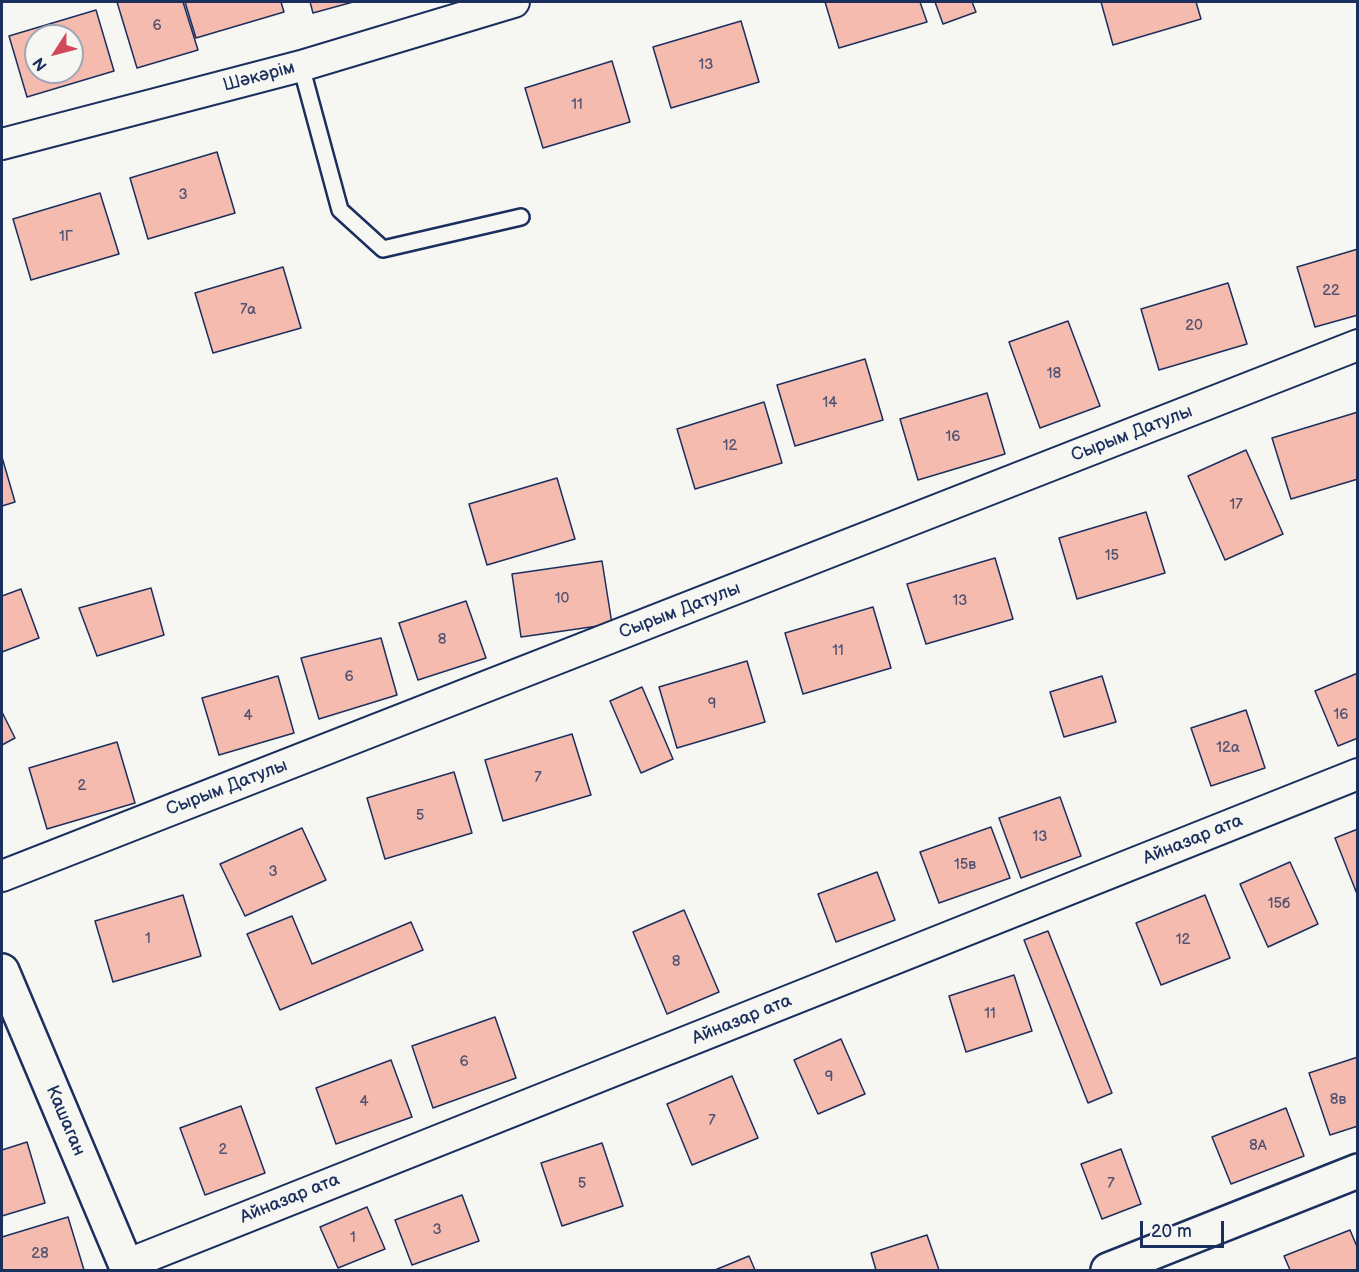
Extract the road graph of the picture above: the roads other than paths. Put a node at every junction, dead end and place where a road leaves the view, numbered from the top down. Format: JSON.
{"nodes":[{"id":1,"x":514,"y":2,"type":"edge"},
{"id":2,"x":302,"y":66,"type":"junction"},
{"id":3,"x":2,"y":144,"type":"edge"},
{"id":4,"x":521,"y":217,"type":"dead end"},
{"id":5,"x":1358,"y":345,"type":"edge"},
{"id":6,"x":1358,"y":774,"type":"edge"},
{"id":7,"x":2,"y":876,"type":"edge"},
{"id":8,"x":2,"y":971,"type":"edge"},
{"id":9,"x":1358,"y":1171,"type":"edge"},
{"id":10,"x":127,"y":1268,"type":"edge"},
{"id":11,"x":1108,"y":1270,"type":"edge"}],
"edges":[{"from":1,"to":2,"type":"street","name":"Шәкәрім"},
{"from":2,"to":3,"type":"street","name":"Шәкәрім"},
{"from":2,"to":4,"type":"lane"},
{"from":5,"to":7,"type":"street","name":"Сырым Датулы"},
{"from":6,"to":10,"type":"street","name":"Айназар ата"},
{"from":8,"to":10,"type":"street","name":"Кашаган"},
{"from":9,"to":11,"type":"street"}]}
